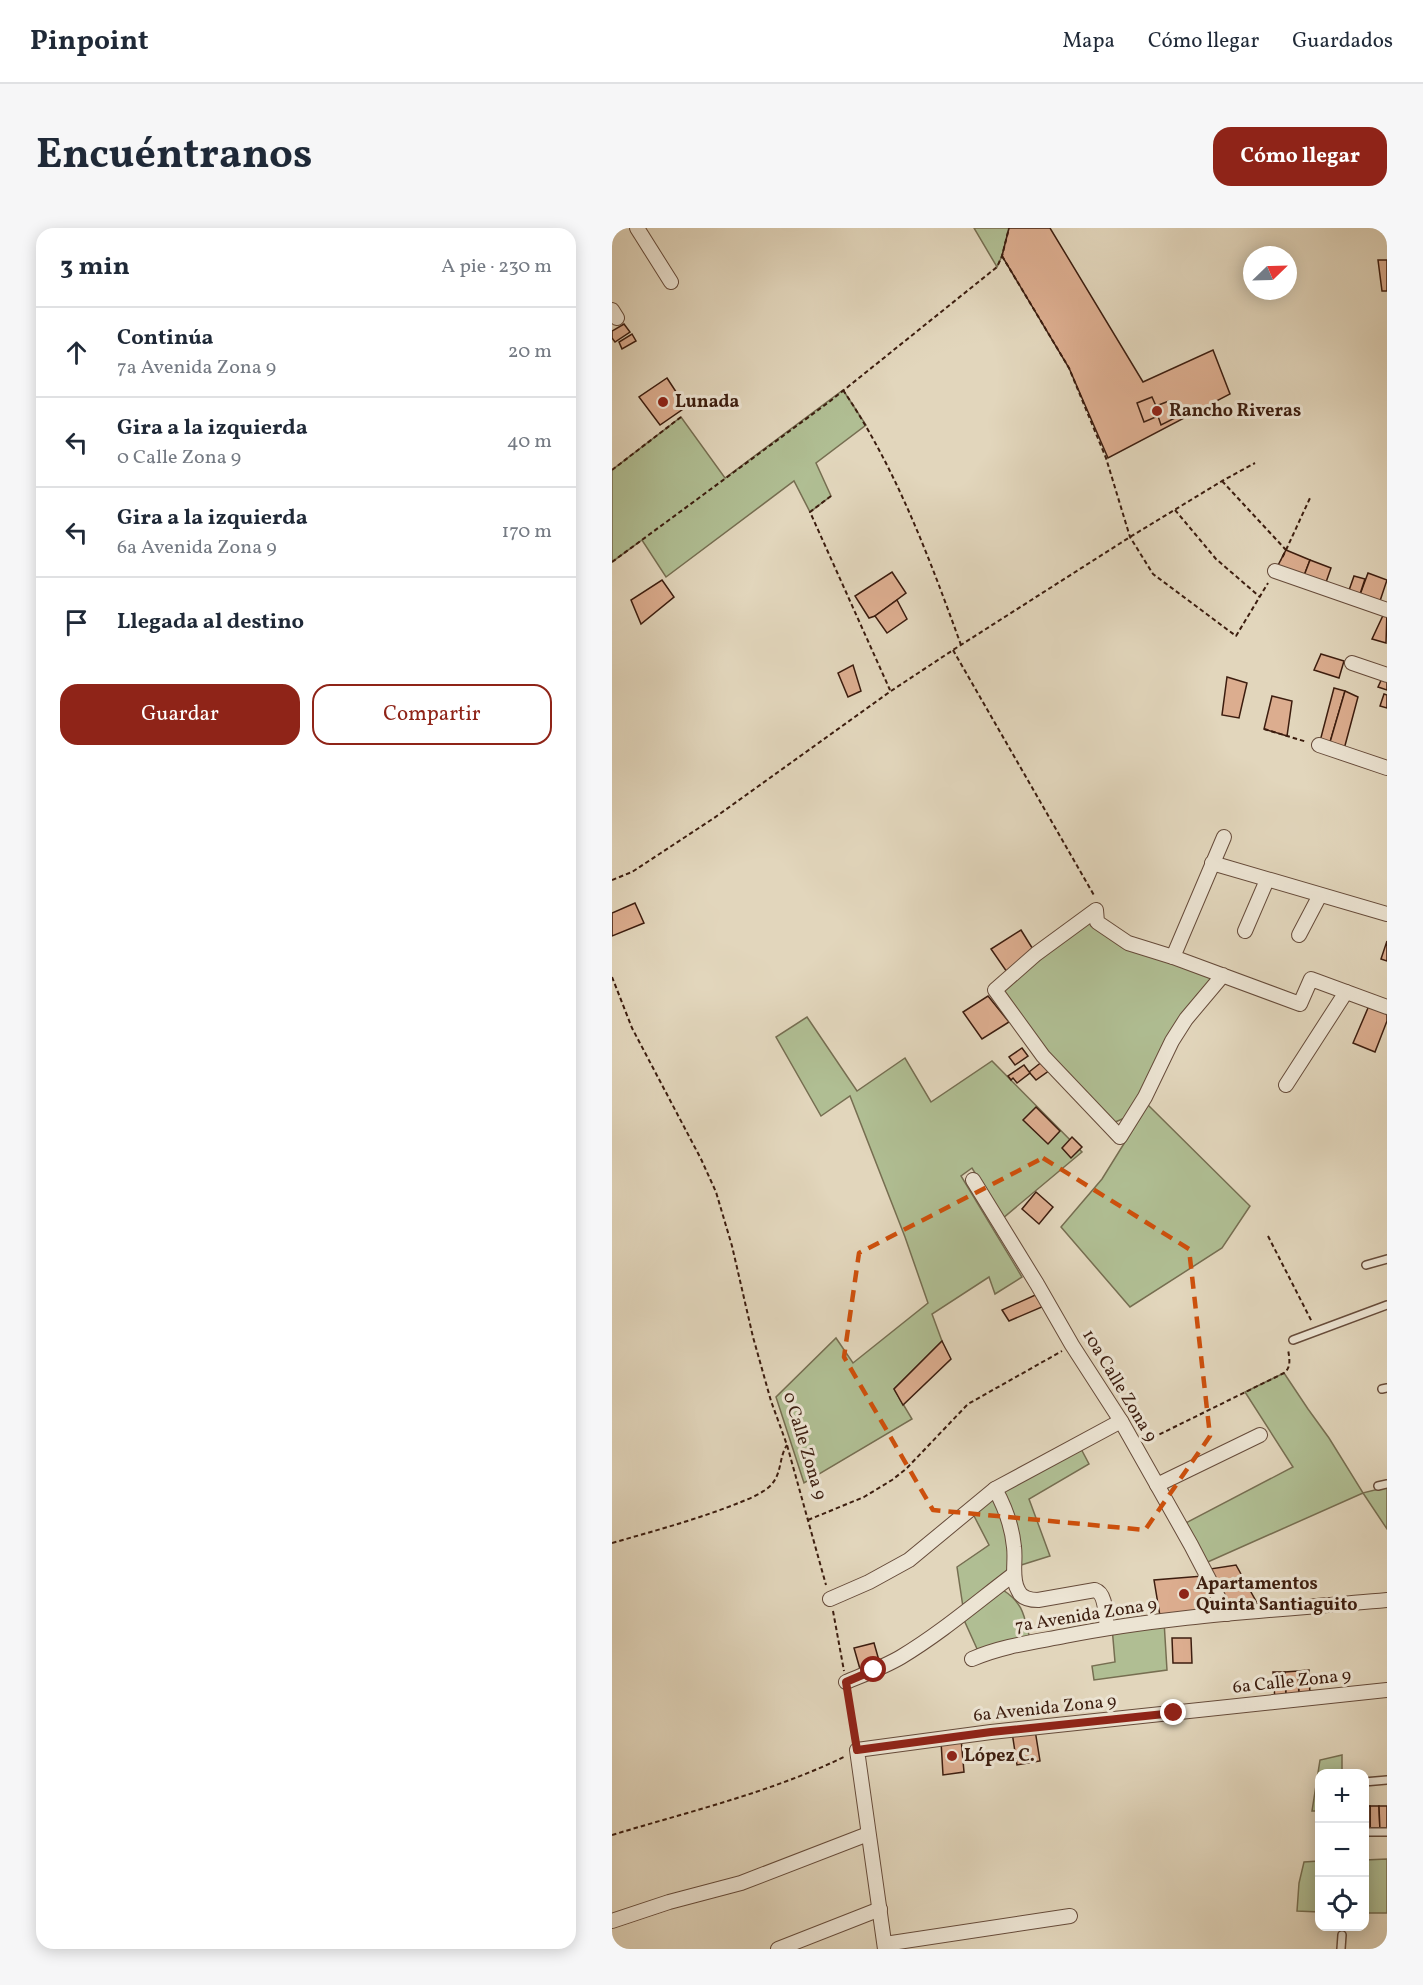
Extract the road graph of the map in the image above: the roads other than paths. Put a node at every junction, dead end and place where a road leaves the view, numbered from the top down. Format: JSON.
{"nodes":[{"id":1,"x":637,"y":228,"type":"edge"},
{"id":2,"x":671,"y":282,"type":"dead end"},
{"id":3,"x":1275,"y":571,"type":"road end"},
{"id":4,"x":1387,"y":610,"type":"edge"},
{"id":5,"x":1352,"y":663,"type":"dead end"},
{"id":6,"x":1387,"y":675,"type":"edge"},
{"id":7,"x":1319,"y":746,"type":"road end"},
{"id":8,"x":1387,"y":768,"type":"edge"},
{"id":9,"x":1224,"y":837,"type":"dead end"},
{"id":10,"x":1212,"y":863,"type":"junction"},
{"id":11,"x":1267,"y":880,"type":"junction"},
{"id":12,"x":1320,"y":895,"type":"junction"},
{"id":13,"x":1387,"y":914,"type":"edge"},
{"id":14,"x":1245,"y":931,"type":"dead end"},
{"id":15,"x":1299,"y":935,"type":"dead end"},
{"id":16,"x":1173,"y":957,"type":"junction"},
{"id":17,"x":1223,"y":975,"type":"junction"},
{"id":18,"x":1346,"y":992,"type":"junction"},
{"id":19,"x":1387,"y":1007,"type":"edge"},
{"id":20,"x":1286,"y":1085,"type":"dead end"},
{"id":21,"x":973,"y":1180,"type":"dead end"},
{"id":22,"x":1387,"y":1259,"type":"edge"},
{"id":23,"x":1366,"y":1265,"type":"dead end"},
{"id":24,"x":1387,"y":1305,"type":"edge"},
{"id":25,"x":1293,"y":1340,"type":"road end"},
{"id":26,"x":1121,"y":1421,"type":"junction"},
{"id":27,"x":1260,"y":1435,"type":"dead end"},
{"id":28,"x":1387,"y":1484,"type":"edge"},
{"id":29,"x":1157,"y":1485,"type":"junction"},
{"id":30,"x":1378,"y":1486,"type":"dead end"},
{"id":31,"x":995,"y":1489,"type":"junction"},
{"id":32,"x":1014,"y":1574,"type":"junction"},
{"id":33,"x":830,"y":1599,"type":"road end"},
{"id":34,"x":1387,"y":1600,"type":"edge"},
{"id":35,"x":1227,"y":1614,"type":"junction"},
{"id":36,"x":1107,"y":1628,"type":"junction"},
{"id":37,"x":972,"y":1659,"type":"dead end"},
{"id":38,"x":846,"y":1682,"type":"road end"},
{"id":39,"x":1387,"y":1690,"type":"edge"},
{"id":40,"x":1201,"y":1709,"type":"joint"},
{"id":41,"x":1387,"y":1780,"type":"edge"},
{"id":42,"x":1369,"y":1782,"type":"edge"},
{"id":43,"x":1369,"y":1832,"type":"edge"},
{"id":44,"x":1387,"y":1832,"type":"edge"},
{"id":45,"x":868,"y":1834,"type":"junction"},
{"id":46,"x":880,"y":1909,"type":"junction"},
{"id":47,"x":1070,"y":1916,"type":"dead end"},
{"id":48,"x":612,"y":1921,"type":"edge"},
{"id":49,"x":1342,"y":1935,"type":"dead end"},
{"id":50,"x":885,"y":1947,"type":"edge"},
{"id":51,"x":778,"y":1949,"type":"edge"},
{"id":52,"x":1341,"y":1949,"type":"edge"}],
"edges":[{"from":1,"to":2,"type":"street"},
{"from":3,"to":4,"type":"street"},
{"from":5,"to":6,"type":"street"},
{"from":7,"to":8,"type":"street"},
{"from":9,"to":10,"type":"street"},
{"from":10,"to":11,"type":"street"},
{"from":10,"to":16,"type":"street"},
{"from":11,"to":12,"type":"street"},
{"from":11,"to":14,"type":"street"},
{"from":12,"to":13,"type":"street"},
{"from":12,"to":15,"type":"street"},
{"from":16,"to":17,"type":"street"},
{"from":16,"to":17,"type":"street"},
{"from":17,"to":18,"type":"street"},
{"from":18,"to":19,"type":"street"},
{"from":18,"to":20,"type":"street"},
{"from":21,"to":26,"type":"street","name":"10a Calle Zona 9"},
{"from":22,"to":23,"type":"lane"},
{"from":24,"to":25,"type":"lane"},
{"from":26,"to":29,"type":"street","name":"10a Calle Zona 9"},
{"from":26,"to":31,"type":"street"},
{"from":27,"to":29,"type":"street"},
{"from":28,"to":30,"type":"lane"},
{"from":29,"to":35,"type":"street","name":"10a Calle Zona 9"},
{"from":31,"to":32,"type":"street"},
{"from":31,"to":33,"type":"street"},
{"from":32,"to":36,"type":"street"},
{"from":32,"to":38,"type":"street"},
{"from":34,"to":35,"type":"street","name":"7a Avenida Zona 9"},
{"from":35,"to":36,"type":"street","name":"7a Avenida Zona 9"},
{"from":36,"to":37,"type":"street","name":"7a Avenida Zona 9"},
{"from":39,"to":40,"type":"street","name":"6a Calle Zona 9"},
{"from":40,"to":45,"type":"street","name":"6a Avenida Zona 9"},
{"from":41,"to":42,"type":"lane"},
{"from":43,"to":44,"type":"lane"},
{"from":45,"to":46,"type":"street"},
{"from":45,"to":48,"type":"street"},
{"from":46,"to":50,"type":"street"},
{"from":46,"to":51,"type":"street"},
{"from":47,"to":50,"type":"street"},
{"from":49,"to":52,"type":"lane"}]}
